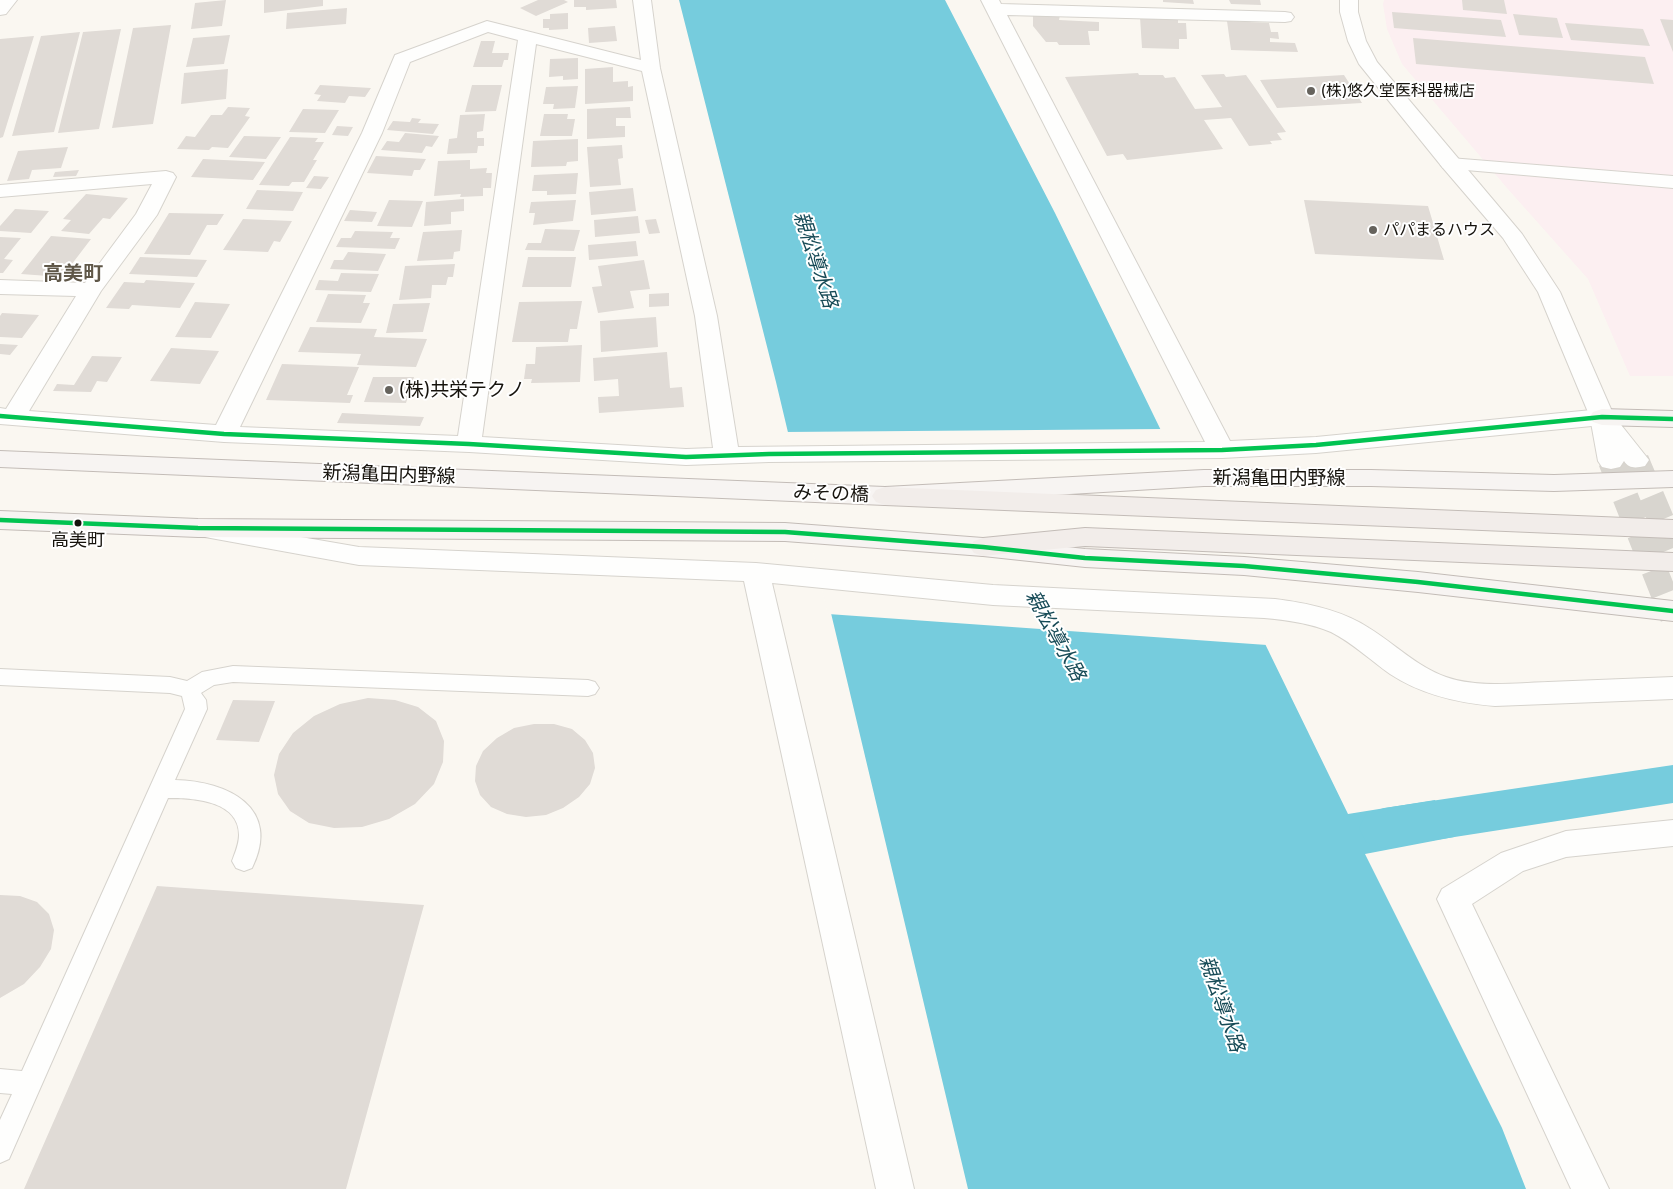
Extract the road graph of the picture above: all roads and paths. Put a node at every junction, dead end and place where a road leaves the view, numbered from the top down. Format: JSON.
{"nodes":[{"id":1,"x":8,"y":0,"type":"edge"},
{"id":2,"x":642,"y":0,"type":"edge"},
{"id":3,"x":1349,"y":0,"type":"edge"},
{"id":4,"x":992,"y":4,"type":"edge"},
{"id":5,"x":0,"y":10,"type":"edge"},
{"id":6,"x":1285,"y":18,"type":"dead end"},
{"id":7,"x":528,"y":38,"type":"junction"},
{"id":8,"x":651,"y":68,"type":"junction"},
{"id":9,"x":1450,"y":164,"type":"junction"},
{"id":10,"x":1673,"y":182,"type":"edge"},
{"id":11,"x":0,"y":191,"type":"edge"},
{"id":12,"x":0,"y":287,"type":"edge"},
{"id":13,"x":91,"y":290,"type":"junction"},
{"id":14,"x":7,"y":417,"type":"edge"},
{"id":15,"x":1602,"y":417,"type":"junction"},
{"id":16,"x":1673,"y":419,"type":"edge"},
{"id":17,"x":224,"y":434,"type":"junction"},
{"id":18,"x":470,"y":444,"type":"junction"},
{"id":19,"x":1222,"y":450,"type":"junction"},
{"id":20,"x":727,"y":455,"type":"junction"},
{"id":21,"x":0,"y":459,"type":"edge"},
{"id":22,"x":1636,"y":460,"type":"tunnel mouth"},
{"id":23,"x":1611,"y":461,"type":"tunnel mouth"},
{"id":24,"x":1673,"y":479,"type":"edge"},
{"id":25,"x":778,"y":492,"type":"joint"},
{"id":26,"x":884,"y":496,"type":"junction"},
{"id":27,"x":0,"y":520,"type":"edge"},
{"id":28,"x":198,"y":528,"type":"junction"},
{"id":29,"x":1673,"y":529,"type":"edge"},
{"id":30,"x":1240,"y":555,"type":"junction"},
{"id":31,"x":1673,"y":562,"type":"edge"},
{"id":32,"x":756,"y":572,"type":"junction"},
{"id":33,"x":1673,"y":611,"type":"edge"},
{"id":34,"x":0,"y":677,"type":"edge"},
{"id":35,"x":588,"y":688,"type":"dead end"},
{"id":36,"x":1673,"y":688,"type":"edge"},
{"id":37,"x":189,"y":690,"type":"junction"},
{"id":38,"x":160,"y":789,"type":"junction"},
{"id":39,"x":1673,"y":832,"type":"edge"},
{"id":40,"x":244,"y":861,"type":"dead end"},
{"id":41,"x":0,"y":1081,"type":"edge"},
{"id":42,"x":30,"y":1082,"type":"junction"},
{"id":43,"x":0,"y":1150,"type":"edge"},
{"id":44,"x":894,"y":1189,"type":"edge"},
{"id":45,"x":1590,"y":1189,"type":"edge"}],
"edges":[{"from":1,"to":5,"type":"street"},
{"from":2,"to":8,"type":"street"},
{"from":3,"to":9,"type":"street"},
{"from":4,"to":6,"type":"street"},
{"from":4,"to":19,"type":"street"},
{"from":7,"to":8,"type":"street"},
{"from":7,"to":17,"type":"street"},
{"from":7,"to":18,"type":"street"},
{"from":8,"to":20,"type":"street"},
{"from":9,"to":10,"type":"street"},
{"from":9,"to":15,"type":"street"},
{"from":11,"to":13,"type":"street"},
{"from":12,"to":13,"type":"street"},
{"from":13,"to":14,"type":"street"},
{"from":14,"to":17,"type":"street"},
{"from":15,"to":16,"type":"main road"},
{"from":15,"to":19,"type":"street"},
{"from":15,"to":22,"type":"street"},
{"from":15,"to":23,"type":"street"},
{"from":17,"to":18,"type":"street"},
{"from":18,"to":20,"type":"street"},
{"from":19,"to":20,"type":"street"},
{"from":21,"to":25,"type":"main road","name":"新潟亀田内野線"},
{"from":24,"to":26,"type":"main road","name":"新潟亀田内野線"},
{"from":25,"to":26,"type":"main road","name":"みその橋"},
{"from":26,"to":29,"type":"highway"},
{"from":27,"to":28,"type":"main road"},
{"from":28,"to":30,"type":"main road"},
{"from":28,"to":32,"type":"street"},
{"from":30,"to":31,"type":"highway"},
{"from":30,"to":33,"type":"main road"},
{"from":32,"to":36,"type":"street"},
{"from":32,"to":44,"type":"street"},
{"from":34,"to":37,"type":"lane"},
{"from":35,"to":37,"type":"lane"},
{"from":37,"to":38,"type":"lane"},
{"from":38,"to":40,"type":"lane"},
{"from":38,"to":42,"type":"lane"},
{"from":39,"to":45,"type":"street"},
{"from":41,"to":42,"type":"lane"},
{"from":42,"to":43,"type":"lane"}]}
